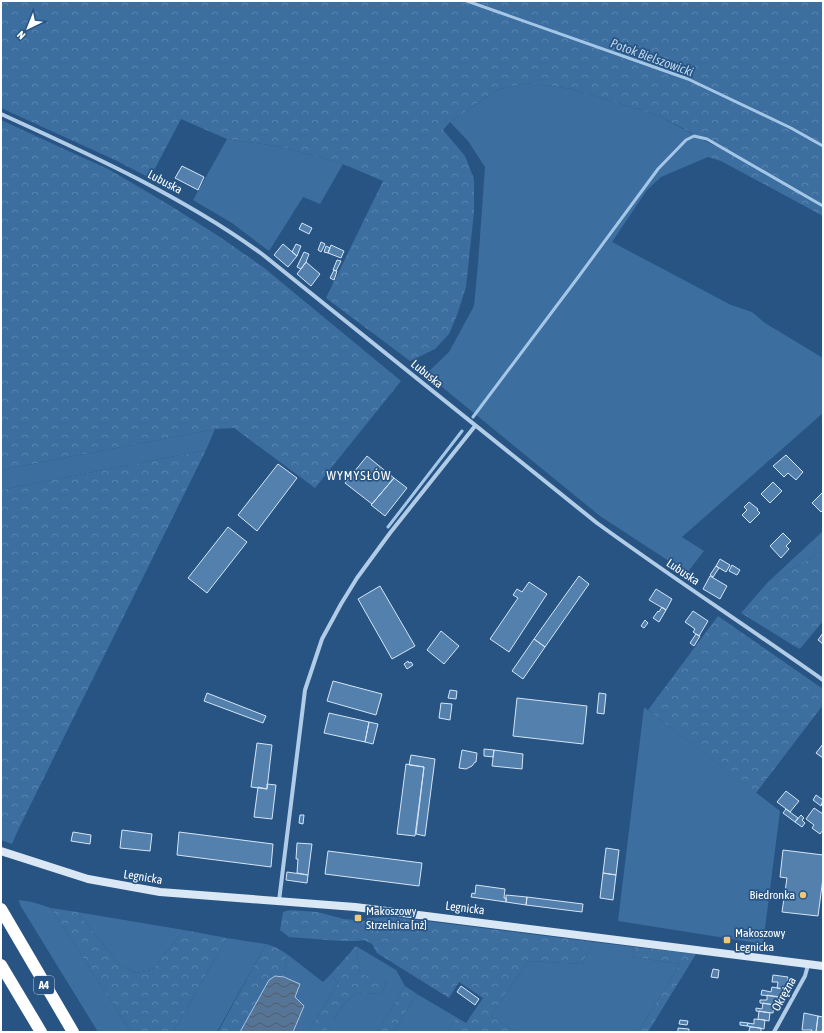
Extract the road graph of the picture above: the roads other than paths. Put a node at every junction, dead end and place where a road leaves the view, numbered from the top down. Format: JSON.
{"nodes":[{"id":1,"x":1,"y":114,"type":"edge"},
{"id":2,"x":475,"y":426,"type":"junction"},
{"id":3,"x":823,"y":680,"type":"edge"},
{"id":4,"x":1,"y":850,"type":"edge"},
{"id":5,"x":279,"y":901,"type":"junction"},
{"id":6,"x":1,"y":909,"type":"edge"},
{"id":7,"x":808,"y":964,"type":"junction"},
{"id":8,"x":1,"y":965,"type":"edge"},
{"id":9,"x":823,"y":966,"type":"edge"},
{"id":10,"x":41,"y":1032,"type":"edge"},
{"id":11,"x":73,"y":1032,"type":"edge"},
{"id":12,"x":774,"y":1032,"type":"edge"}],
"edges":[{"from":1,"to":2,"type":"street","name":"Lubuska"},
{"from":2,"to":3,"type":"street","name":"Lubuska"},
{"from":2,"to":5,"type":"street"},
{"from":4,"to":5,"type":"main road","name":"Legnicka"},
{"from":5,"to":7,"type":"main road","name":"Legnicka"},
{"from":6,"to":11,"type":"highway","number":"A4"},
{"from":7,"to":9,"type":"main road","name":"Legnicka"},
{"from":7,"to":12,"type":"street","name":"Okrężna"},
{"from":8,"to":10,"type":"highway","number":"A4"}]}
